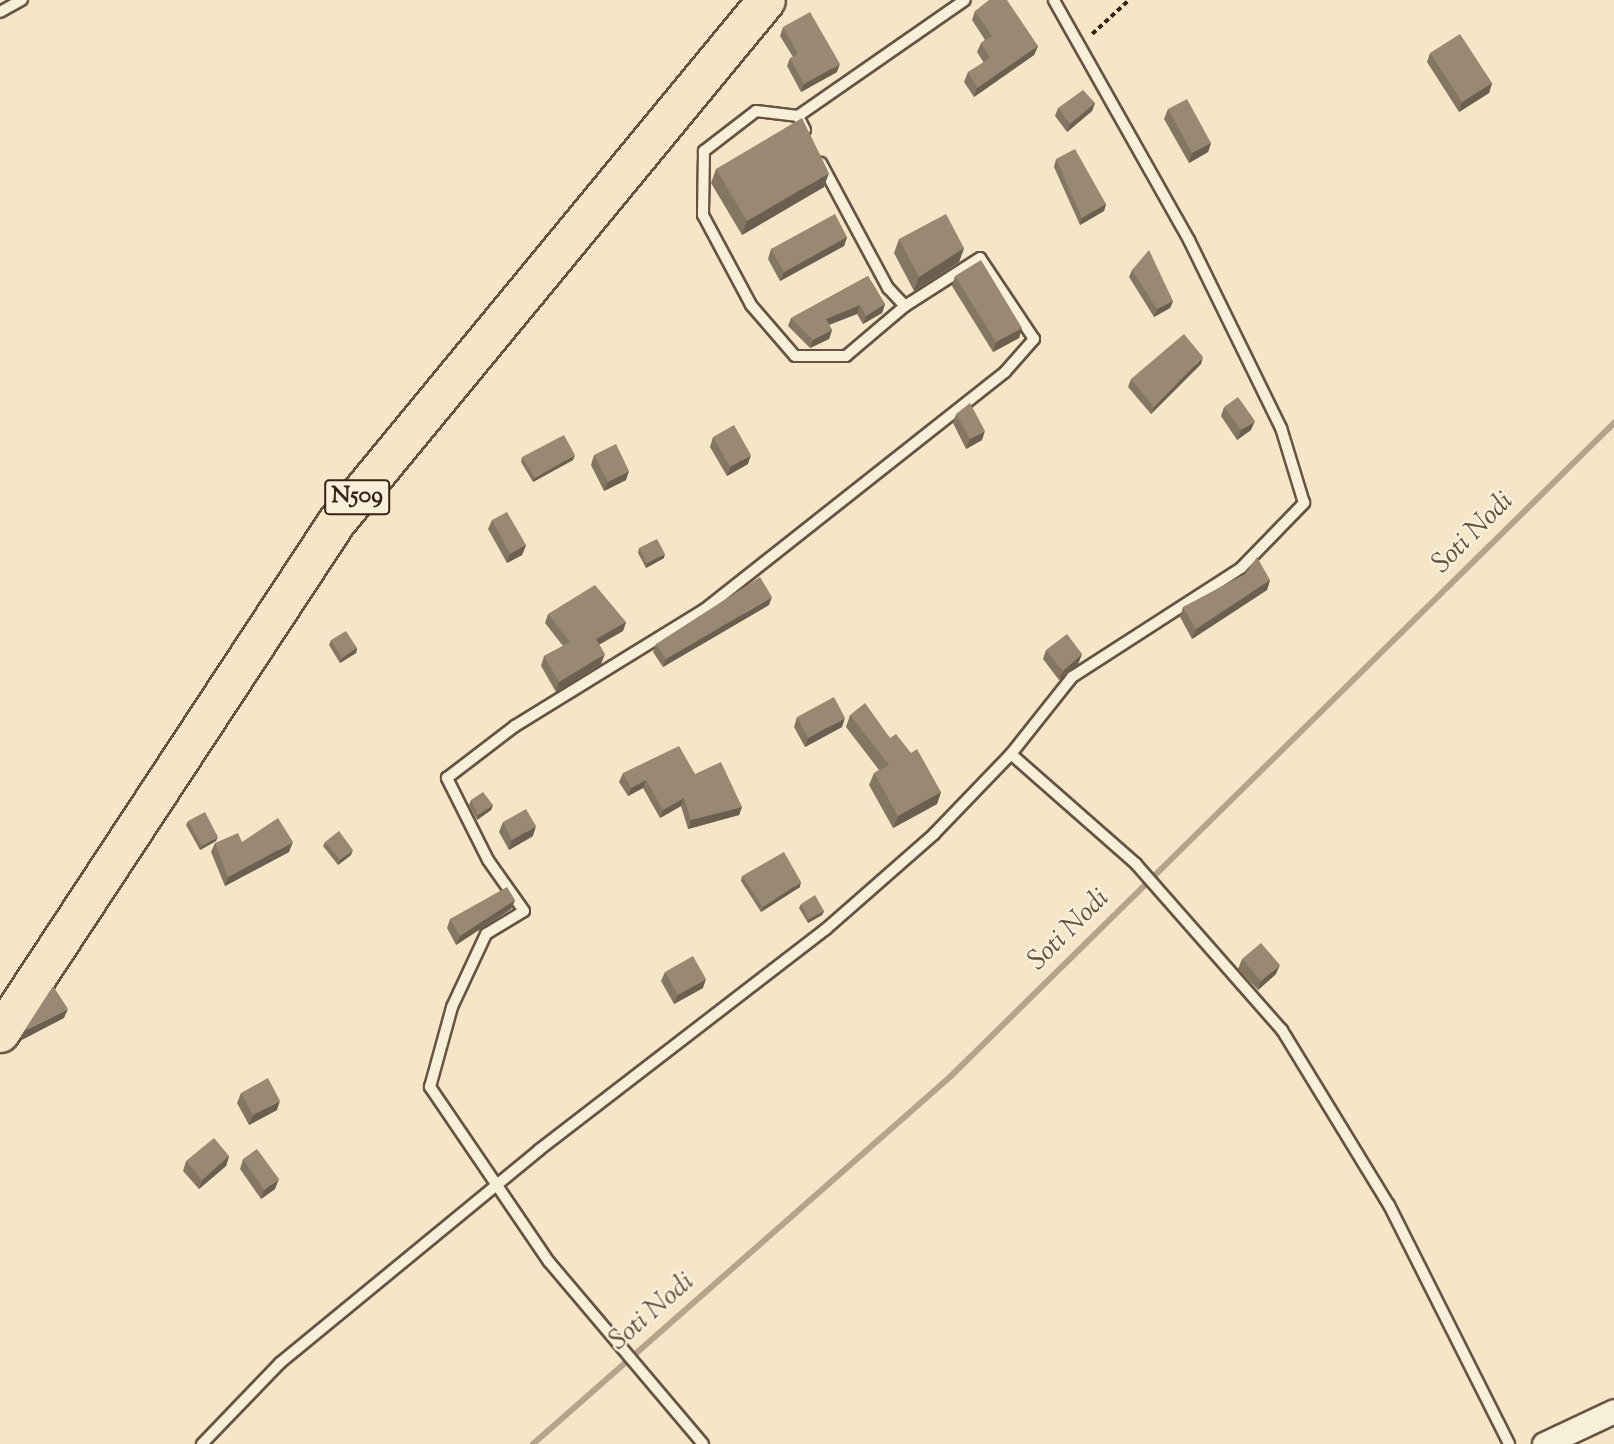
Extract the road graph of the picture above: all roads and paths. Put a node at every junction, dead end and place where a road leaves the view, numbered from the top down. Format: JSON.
{"nodes":[{"id":1,"x":22,"y":0,"type":"edge"},
{"id":2,"x":766,"y":0,"type":"edge"},
{"id":3,"x":965,"y":0,"type":"edge"},
{"id":4,"x":1054,"y":0,"type":"edge"},
{"id":5,"x":1129,"y":0,"type":"edge"},
{"id":6,"x":0,"y":12,"type":"edge"},
{"id":7,"x":1080,"y":45,"type":"junction"},
{"id":8,"x":798,"y":116,"type":"junction"},
{"id":9,"x":809,"y":139,"type":"edge"},
{"id":10,"x":815,"y":150,"type":"edge"},
{"id":11,"x":905,"y":306,"type":"junction"},
{"id":12,"x":1011,"y":754,"type":"junction"},
{"id":13,"x":0,"y":1033,"type":"edge"},
{"id":14,"x":497,"y":1189,"type":"junction"},
{"id":15,"x":1614,"y":1412,"type":"edge"},
{"id":16,"x":202,"y":1444,"type":"edge"},
{"id":17,"x":703,"y":1444,"type":"edge"},
{"id":18,"x":1509,"y":1444,"type":"edge"},
{"id":19,"x":1544,"y":1444,"type":"edge"}],
"edges":[{"from":1,"to":6,"type":"lane"},
{"from":2,"to":13,"type":"highway","number":"N509"},
{"from":3,"to":8,"type":"lane"},
{"from":4,"to":7,"type":"lane"},
{"from":5,"to":7,"type":"path"},
{"from":7,"to":12,"type":"lane"},
{"from":8,"to":9,"type":"lane"},
{"from":8,"to":11,"type":"lane"},
{"from":10,"to":11,"type":"lane"},
{"from":11,"to":14,"type":"lane"},
{"from":12,"to":14,"type":"lane"},
{"from":12,"to":18,"type":"lane"},
{"from":14,"to":16,"type":"lane"},
{"from":14,"to":17,"type":"lane"},
{"from":15,"to":19,"type":"street"}]}
